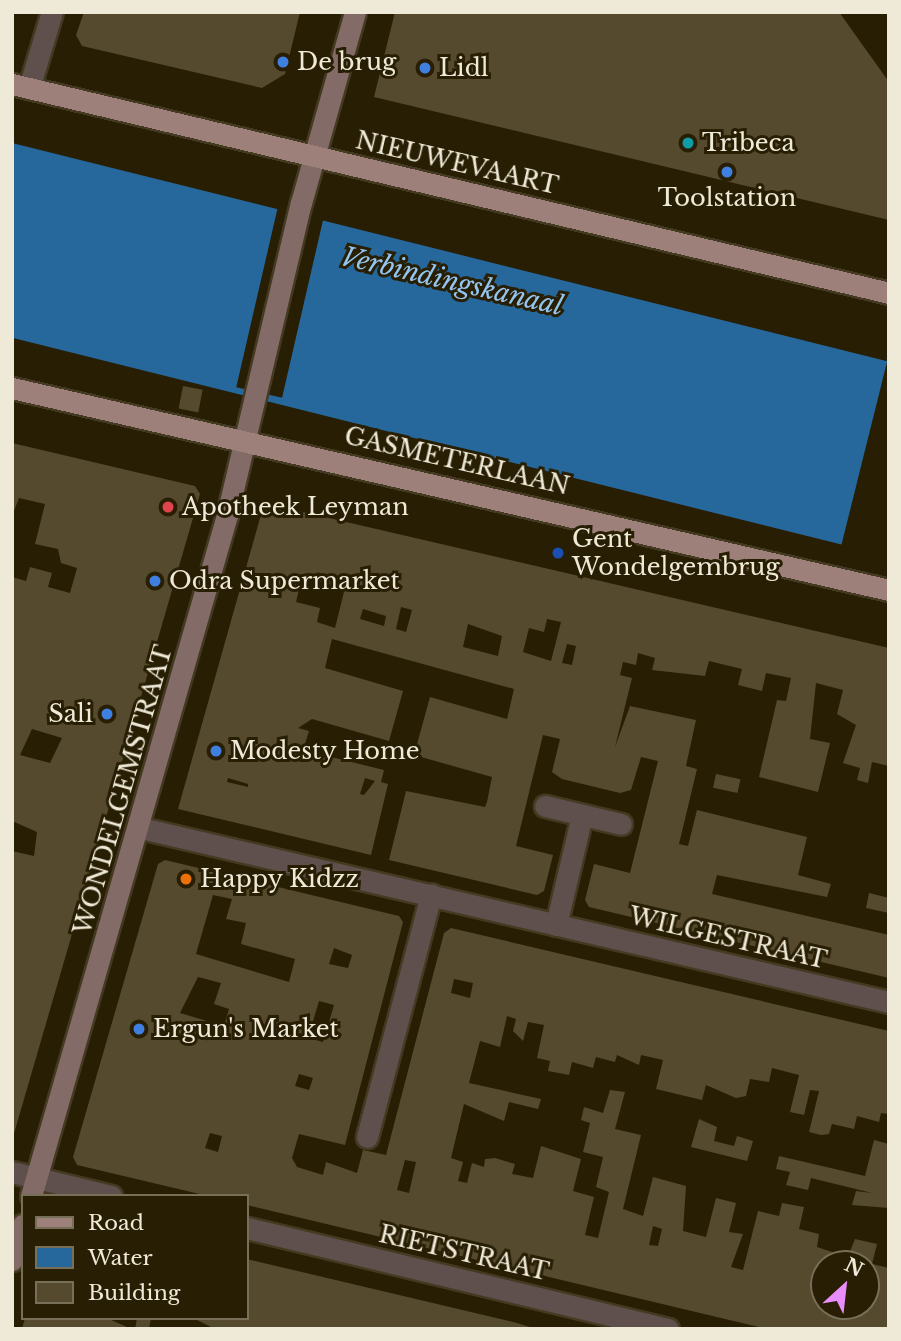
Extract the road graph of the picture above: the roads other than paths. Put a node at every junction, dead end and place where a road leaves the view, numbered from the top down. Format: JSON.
{"nodes":[{"id":1,"x":52,"y":12,"type":"edge"},
{"id":2,"x":355,"y":12,"type":"edge"},
{"id":3,"x":20,"y":86,"type":"edge"},
{"id":4,"x":316,"y":157,"type":"junction"},
{"id":5,"x":889,"y":293,"type":"edge"},
{"id":6,"x":12,"y":388,"type":"edge"},
{"id":7,"x":244,"y":441,"type":"junction"},
{"id":8,"x":889,"y":590,"type":"edge"},
{"id":9,"x":545,"y":806,"type":"dead end"},
{"id":10,"x":582,"y":815,"type":"junction"},
{"id":11,"x":621,"y":824,"type":"dead end"},
{"id":12,"x":141,"y":828,"type":"junction"},
{"id":13,"x":431,"y":894,"type":"junction"},
{"id":14,"x":556,"y":925,"type":"junction"},
{"id":15,"x":889,"y":1002,"type":"edge"},
{"id":16,"x":367,"y":1137,"type":"dead end"},
{"id":17,"x":12,"y":1172,"type":"edge"},
{"id":18,"x":34,"y":1187,"type":"edge"},
{"id":19,"x":94,"y":1194,"type":"edge"},
{"id":20,"x":248,"y":1228,"type":"edge"},
{"id":21,"x":21,"y":1231,"type":"edge"},
{"id":22,"x":12,"y":1260,"type":"edge"},
{"id":23,"x":668,"y":1329,"type":"edge"}],
"edges":[{"from":1,"to":3,"type":"street"},
{"from":2,"to":4,"type":"street","name":"WONDELGEMSTRAAT"},
{"from":3,"to":4,"type":"main road","name":"NIEUWEVAART"},
{"from":4,"to":5,"type":"main road","name":"NIEUWEVAART"},
{"from":4,"to":7,"type":"street","name":"WONDELGEMSTRAAT"},
{"from":6,"to":7,"type":"main road","name":"GASMETERLAAN"},
{"from":7,"to":8,"type":"main road","name":"GASMETERLAAN"},
{"from":7,"to":12,"type":"street","name":"WONDELGEMSTRAAT"},
{"from":9,"to":10,"type":"street"},
{"from":10,"to":11,"type":"street"},
{"from":10,"to":14,"type":"street"},
{"from":12,"to":13,"type":"street","name":"WILGESTRAAT"},
{"from":12,"to":18,"type":"street","name":"WONDELGEMSTRAAT"},
{"from":13,"to":14,"type":"street","name":"WILGESTRAAT"},
{"from":13,"to":16,"type":"street"},
{"from":14,"to":15,"type":"street","name":"WILGESTRAAT"},
{"from":17,"to":18,"type":"street"},
{"from":18,"to":19,"type":"street"},
{"from":20,"to":23,"type":"street","name":"RIETSTRAAT"},
{"from":21,"to":22,"type":"street"}]}
